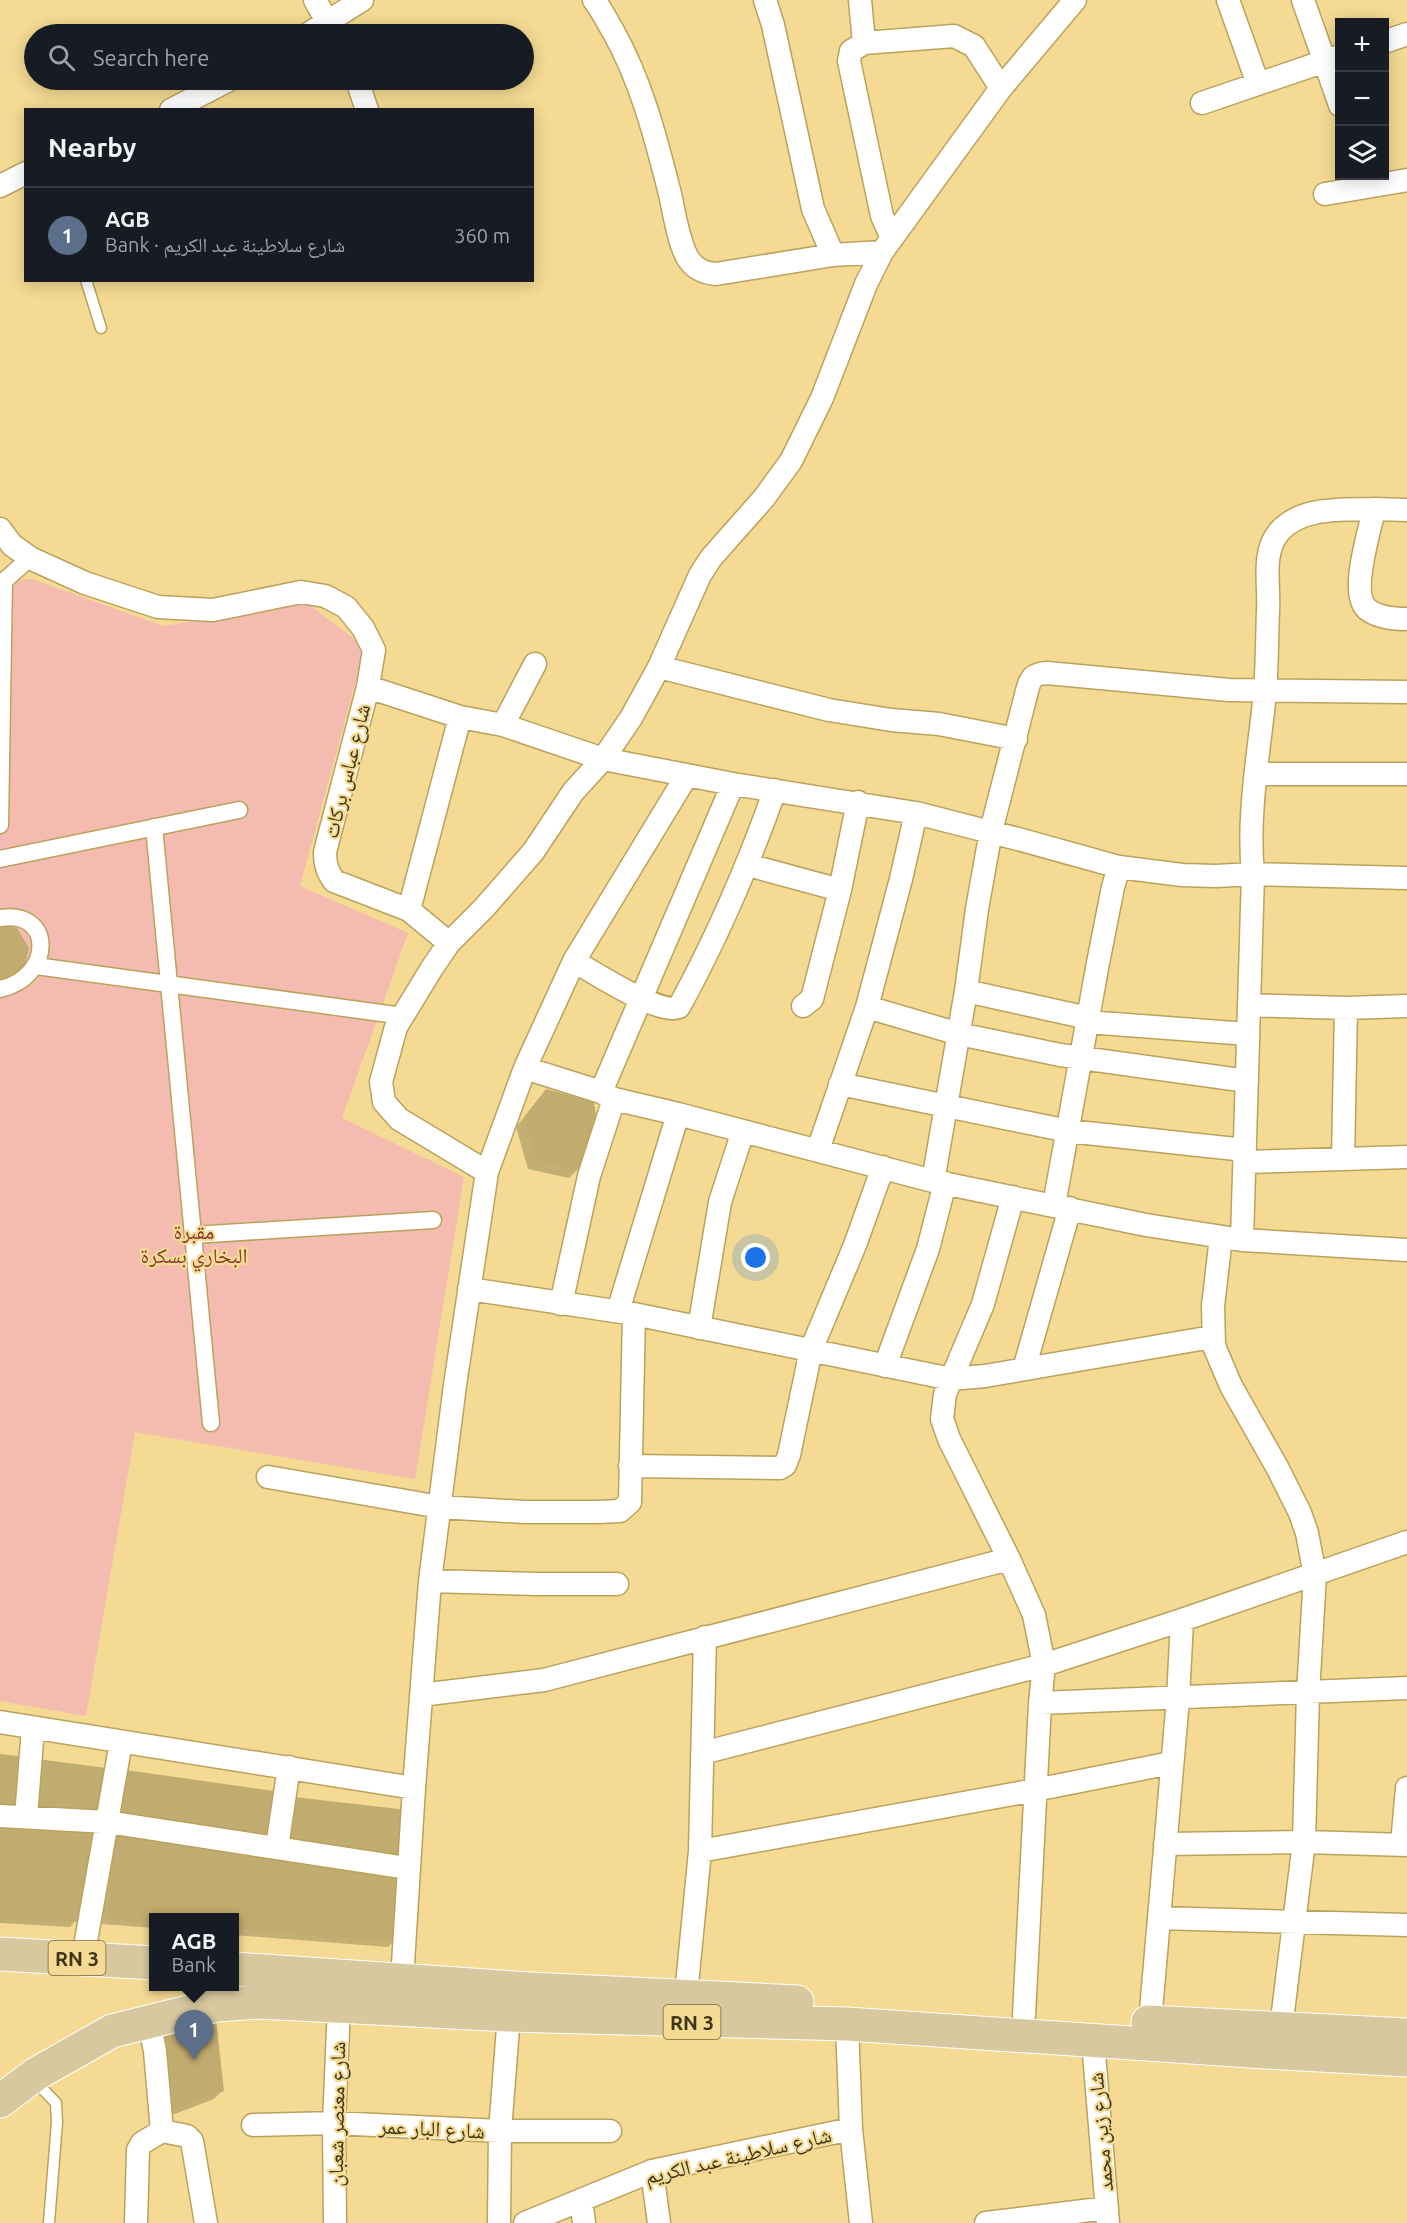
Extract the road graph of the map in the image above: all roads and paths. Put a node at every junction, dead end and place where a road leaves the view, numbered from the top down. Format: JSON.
{"nodes":[{"id":1,"x":315,"y":0,"type":"edge"},
{"id":2,"x":362,"y":0,"type":"edge"},
{"id":3,"x":594,"y":0,"type":"edge"},
{"id":4,"x":765,"y":0,"type":"edge"},
{"id":5,"x":860,"y":0,"type":"edge"},
{"id":6,"x":1075,"y":0,"type":"edge"},
{"id":7,"x":1228,"y":0,"type":"edge"},
{"id":8,"x":1304,"y":0,"type":"edge"},
{"id":9,"x":333,"y":24,"type":"edge"},
{"id":10,"x":336,"y":24,"type":"edge"},
{"id":11,"x":1407,"y":34,"type":"edge"},
{"id":12,"x":1389,"y":40,"type":"edge"},
{"id":13,"x":864,"y":43,"type":"junction"},
{"id":14,"x":1332,"y":58,"type":"edge"},
{"id":15,"x":1335,"y":76,"type":"edge"},
{"id":16,"x":1258,"y":84,"type":"junction"},
{"id":17,"x":1001,"y":88,"type":"junction"},
{"id":18,"x":210,"y":90,"type":"edge"},
{"id":19,"x":360,"y":90,"type":"edge"},
{"id":20,"x":1202,"y":103,"type":"dead end"},
{"id":21,"x":175,"y":108,"type":"edge"},
{"id":22,"x":366,"y":108,"type":"edge"},
{"id":23,"x":24,"y":174,"type":"edge"},
{"id":24,"x":1407,"y":180,"type":"edge"},
{"id":25,"x":1364,"y":181,"type":"edge"},
{"id":26,"x":0,"y":186,"type":"edge"},
{"id":27,"x":1325,"y":194,"type":"dead end"},
{"id":28,"x":887,"y":245,"type":"junction"},
{"id":29,"x":833,"y":255,"type":"junction"},
{"id":30,"x":87,"y":282,"type":"edge"},
{"id":31,"x":101,"y":328,"type":"dead end"},
{"id":32,"x":1374,"y":509,"type":"junction"},
{"id":33,"x":1407,"y":510,"type":"edge"},
{"id":34,"x":11,"y":547,"type":"edge"},
{"id":35,"x":1407,"y":619,"type":"edge"},
{"id":36,"x":535,"y":664,"type":"dead end"},
{"id":37,"x":659,"y":667,"type":"junction"},
{"id":38,"x":368,"y":687,"type":"junction"},
{"id":39,"x":1265,"y":691,"type":"junction"},
{"id":40,"x":1407,"y":692,"type":"edge"},
{"id":41,"x":460,"y":717,"type":"junction"},
{"id":42,"x":503,"y":725,"type":"junction"},
{"id":43,"x":1016,"y":739,"type":"junction"},
{"id":44,"x":603,"y":759,"type":"junction"},
{"id":45,"x":1257,"y":774,"type":"junction"},
{"id":46,"x":1407,"y":774,"type":"edge"},
{"id":47,"x":687,"y":775,"type":"junction"},
{"id":48,"x":733,"y":784,"type":"junction"},
{"id":49,"x":775,"y":790,"type":"junction"},
{"id":50,"x":858,"y":802,"type":"junction"},
{"id":51,"x":239,"y":810,"type":"dead end"},
{"id":52,"x":916,"y":813,"type":"junction"},
{"id":53,"x":0,"y":825,"type":"edge"},
{"id":54,"x":154,"y":827,"type":"junction"},
{"id":55,"x":991,"y":831,"type":"junction"},
{"id":56,"x":0,"y":859,"type":"edge"},
{"id":57,"x":748,"y":865,"type":"junction"},
{"id":58,"x":1119,"y":867,"type":"junction"},
{"id":59,"x":1253,"y":874,"type":"junction"},
{"id":60,"x":1407,"y":878,"type":"edge"},
{"id":61,"x":840,"y":890,"type":"junction"},
{"id":62,"x":409,"y":910,"type":"junction"},
{"id":63,"x":0,"y":918,"type":"edge"},
{"id":64,"x":449,"y":943,"type":"junction"},
{"id":65,"x":574,"y":962,"type":"junction"},
{"id":66,"x":36,"y":966,"type":"junction"},
{"id":67,"x":169,"y":984,"type":"junction"},
{"id":68,"x":0,"y":989,"type":"edge"},
{"id":69,"x":966,"y":991,"type":"junction"},
{"id":70,"x":640,"y":999,"type":"junction"},
{"id":71,"x":1249,"y":1005,"type":"junction"},
{"id":72,"x":803,"y":1006,"type":"dead end"},
{"id":73,"x":1407,"y":1006,"type":"edge"},
{"id":74,"x":867,"y":1007,"type":"junction"},
{"id":75,"x":1346,"y":1008,"type":"junction"},
{"id":76,"x":402,"y":1016,"type":"junction"},
{"id":77,"x":1088,"y":1020,"type":"junction"},
{"id":78,"x":1248,"y":1034,"type":"junction"},
{"id":79,"x":959,"y":1035,"type":"junction"},
{"id":80,"x":1082,"y":1058,"type":"junction"},
{"id":81,"x":525,"y":1068,"type":"junction"},
{"id":82,"x":1247,"y":1081,"type":"junction"},
{"id":83,"x":840,"y":1084,"type":"junction"},
{"id":84,"x":607,"y":1096,"type":"junction"},
{"id":85,"x":946,"y":1105,"type":"junction"},
{"id":86,"x":678,"y":1114,"type":"junction"},
{"id":87,"x":743,"y":1131,"type":"junction"},
{"id":88,"x":1068,"y":1131,"type":"junction"},
{"id":89,"x":818,"y":1150,"type":"junction"},
{"id":90,"x":1245,"y":1156,"type":"junction"},
{"id":91,"x":1407,"y":1157,"type":"edge"},
{"id":92,"x":1343,"y":1159,"type":"junction"},
{"id":93,"x":883,"y":1167,"type":"junction"},
{"id":94,"x":487,"y":1172,"type":"junction"},
{"id":95,"x":939,"y":1182,"type":"junction"},
{"id":96,"x":1013,"y":1197,"type":"junction"},
{"id":97,"x":1062,"y":1206,"type":"junction"},
{"id":98,"x":433,"y":1220,"type":"dead end"},
{"id":99,"x":194,"y":1235,"type":"junction"},
{"id":100,"x":1232,"y":1239,"type":"junction"},
{"id":101,"x":1407,"y":1250,"type":"edge"},
{"id":102,"x":469,"y":1289,"type":"junction"},
{"id":103,"x":561,"y":1304,"type":"junction"},
{"id":104,"x":626,"y":1313,"type":"junction"},
{"id":105,"x":699,"y":1328,"type":"junction"},
{"id":106,"x":1212,"y":1337,"type":"junction"},
{"id":107,"x":811,"y":1350,"type":"junction"},
{"id":108,"x":885,"y":1366,"type":"junction"},
{"id":109,"x":1024,"y":1369,"type":"junction"},
{"id":110,"x":951,"y":1379,"type":"junction"},
{"id":111,"x":211,"y":1423,"type":"dead end"},
{"id":112,"x":630,"y":1466,"type":"junction"},
{"id":113,"x":267,"y":1477,"type":"dead end"},
{"id":114,"x":440,"y":1507,"type":"junction"},
{"id":115,"x":1407,"y":1542,"type":"edge"},
{"id":116,"x":1009,"y":1559,"type":"junction"},
{"id":117,"x":1315,"y":1575,"type":"junction"},
{"id":118,"x":430,"y":1581,"type":"junction"},
{"id":119,"x":616,"y":1584,"type":"dead end"},
{"id":120,"x":1182,"y":1620,"type":"junction"},
{"id":121,"x":705,"y":1637,"type":"junction"},
{"id":122,"x":1044,"y":1665,"type":"junction"},
{"id":123,"x":1407,"y":1688,"type":"edge"},
{"id":124,"x":1308,"y":1693,"type":"junction"},
{"id":125,"x":421,"y":1695,"type":"junction"},
{"id":126,"x":1178,"y":1699,"type":"junction"},
{"id":127,"x":1040,"y":1703,"type":"junction"},
{"id":128,"x":0,"y":1722,"type":"edge"},
{"id":129,"x":33,"y":1728,"type":"junction"},
{"id":130,"x":121,"y":1742,"type":"junction"},
{"id":131,"x":702,"y":1753,"type":"junction"},
{"id":132,"x":1171,"y":1763,"type":"junction"},
{"id":133,"x":289,"y":1767,"type":"junction"},
{"id":134,"x":414,"y":1788,"type":"junction"},
{"id":135,"x":1407,"y":1788,"type":"edge"},
{"id":136,"x":1035,"y":1790,"type":"junction"},
{"id":137,"x":0,"y":1816,"type":"edge"},
{"id":138,"x":26,"y":1817,"type":"junction"},
{"id":139,"x":107,"y":1822,"type":"junction"},
{"id":140,"x":1304,"y":1842,"type":"junction"},
{"id":141,"x":1165,"y":1844,"type":"junction"},
{"id":142,"x":1404,"y":1845,"type":"edge"},
{"id":143,"x":277,"y":1847,"type":"junction"},
{"id":144,"x":700,"y":1851,"type":"junction"},
{"id":145,"x":407,"y":1868,"type":"junction"},
{"id":146,"x":1159,"y":1918,"type":"junction"},
{"id":147,"x":1295,"y":1920,"type":"junction"},
{"id":148,"x":1407,"y":1925,"type":"edge"},
{"id":149,"x":0,"y":1954,"type":"edge"},
{"id":150,"x":83,"y":1958,"type":"junction"},
{"id":151,"x":149,"y":1963,"type":"edge"},
{"id":152,"x":239,"y":1969,"type":"edge"},
{"id":153,"x":402,"y":1980,"type":"junction"},
{"id":154,"x":686,"y":1995,"type":"junction"},
{"id":155,"x":339,"y":2006,"type":"junction"},
{"id":156,"x":509,"y":2015,"type":"junction"},
{"id":157,"x":1024,"y":2015,"type":"junction"},
{"id":158,"x":149,"y":2020,"type":"junction"},
{"id":159,"x":1150,"y":2022,"type":"junction"},
{"id":160,"x":847,"y":2024,"type":"junction"},
{"id":161,"x":1281,"y":2028,"type":"junction"},
{"id":162,"x":1407,"y":2035,"type":"edge"},
{"id":163,"x":1093,"y":2041,"type":"junction"},
{"id":164,"x":1407,"y":2060,"type":"edge"},
{"id":165,"x":31,"y":2078,"type":"junction"},
{"id":166,"x":0,"y":2101,"type":"edge"},
{"id":167,"x":334,"y":2123,"type":"junction"},
{"id":168,"x":253,"y":2125,"type":"dead end"},
{"id":169,"x":851,"y":2129,"type":"junction"},
{"id":170,"x":610,"y":2130,"type":"dead end"},
{"id":171,"x":500,"y":2131,"type":"junction"},
{"id":172,"x":162,"y":2132,"type":"junction"},
{"id":173,"x":652,"y":2171,"type":"junction"},
{"id":174,"x":581,"y":2200,"type":"junction"},
{"id":175,"x":1107,"y":2215,"type":"edge"},
{"id":176,"x":49,"y":2223,"type":"edge"},
{"id":177,"x":135,"y":2223,"type":"edge"},
{"id":178,"x":206,"y":2223,"type":"edge"},
{"id":179,"x":335,"y":2223,"type":"edge"},
{"id":180,"x":499,"y":2223,"type":"edge"},
{"id":181,"x":525,"y":2223,"type":"edge"},
{"id":182,"x":584,"y":2223,"type":"edge"},
{"id":183,"x":659,"y":2223,"type":"edge"},
{"id":184,"x":861,"y":2223,"type":"edge"},
{"id":185,"x":986,"y":2223,"type":"edge"}],
"edges":[{"from":1,"to":9,"type":"street"},
{"from":2,"to":10,"type":"street"},
{"from":3,"to":29,"type":"street"},
{"from":4,"to":29,"type":"street"},
{"from":5,"to":13,"type":"street"},
{"from":6,"to":17,"type":"street"},
{"from":7,"to":16,"type":"street"},
{"from":8,"to":14,"type":"street"},
{"from":11,"to":12,"type":"street"},
{"from":13,"to":17,"type":"street"},
{"from":13,"to":28,"type":"street"},
{"from":14,"to":15,"type":"street"},
{"from":14,"to":16,"type":"street"},
{"from":16,"to":20,"type":"street"},
{"from":17,"to":28,"type":"street"},
{"from":18,"to":21,"type":"street"},
{"from":19,"to":22,"type":"street"},
{"from":23,"to":26,"type":"street"},
{"from":24,"to":25,"type":"street"},
{"from":25,"to":27,"type":"street"},
{"from":28,"to":29,"type":"street"},
{"from":28,"to":37,"type":"street"},
{"from":30,"to":31,"type":"lane"},
{"from":32,"to":33,"type":"street"},
{"from":32,"to":35,"type":"street"},
{"from":32,"to":39,"type":"street"},
{"from":34,"to":38,"type":"street","name":"شارع عباس بركات"},
{"from":34,"to":53,"type":"street"},
{"from":36,"to":42,"type":"street"},
{"from":37,"to":43,"type":"street"},
{"from":37,"to":44,"type":"street"},
{"from":38,"to":41,"type":"street"},
{"from":38,"to":62,"type":"street","name":"شارع عباس بركات"},
{"from":39,"to":40,"type":"street"},
{"from":39,"to":43,"type":"street"},
{"from":39,"to":45,"type":"street"},
{"from":41,"to":42,"type":"street"},
{"from":41,"to":62,"type":"street"},
{"from":42,"to":44,"type":"street"},
{"from":43,"to":55,"type":"street"},
{"from":44,"to":47,"type":"street"},
{"from":44,"to":64,"type":"street"},
{"from":45,"to":46,"type":"street"},
{"from":45,"to":59,"type":"street"},
{"from":47,"to":48,"type":"street"},
{"from":47,"to":65,"type":"street"},
{"from":48,"to":49,"type":"street"},
{"from":48,"to":70,"type":"street"},
{"from":49,"to":50,"type":"street"},
{"from":49,"to":57,"type":"street"},
{"from":50,"to":52,"type":"street"},
{"from":50,"to":61,"type":"street"},
{"from":51,"to":54,"type":"street"},
{"from":52,"to":55,"type":"street"},
{"from":52,"to":74,"type":"street"},
{"from":54,"to":56,"type":"street"},
{"from":54,"to":67,"type":"street"},
{"from":55,"to":58,"type":"street"},
{"from":55,"to":69,"type":"street"},
{"from":57,"to":61,"type":"street"},
{"from":57,"to":70,"type":"street"},
{"from":58,"to":59,"type":"street"},
{"from":58,"to":77,"type":"street"},
{"from":59,"to":60,"type":"street"},
{"from":59,"to":71,"type":"street"},
{"from":61,"to":72,"type":"street"},
{"from":62,"to":64,"type":"street","name":"شارع عباس بركات"},
{"from":63,"to":66,"type":"street"},
{"from":64,"to":76,"type":"street"},
{"from":65,"to":70,"type":"street"},
{"from":65,"to":81,"type":"street"},
{"from":66,"to":67,"type":"street"},
{"from":66,"to":68,"type":"street"},
{"from":67,"to":76,"type":"street"},
{"from":67,"to":99,"type":"street"},
{"from":69,"to":77,"type":"street"},
{"from":69,"to":79,"type":"street"},
{"from":70,"to":84,"type":"street"},
{"from":71,"to":75,"type":"street"},
{"from":71,"to":78,"type":"street"},
{"from":73,"to":75,"type":"street"},
{"from":74,"to":79,"type":"street"},
{"from":74,"to":83,"type":"street"},
{"from":75,"to":92,"type":"street"},
{"from":76,"to":94,"type":"street"},
{"from":77,"to":78,"type":"street"},
{"from":77,"to":80,"type":"street"},
{"from":78,"to":82,"type":"street"},
{"from":79,"to":80,"type":"street"},
{"from":79,"to":85,"type":"street"},
{"from":80,"to":82,"type":"street"},
{"from":80,"to":88,"type":"street"},
{"from":81,"to":84,"type":"street"},
{"from":81,"to":94,"type":"street"},
{"from":82,"to":90,"type":"street"},
{"from":83,"to":85,"type":"street"},
{"from":83,"to":89,"type":"street"},
{"from":84,"to":86,"type":"street"},
{"from":84,"to":103,"type":"street"},
{"from":85,"to":88,"type":"street"},
{"from":85,"to":95,"type":"street"},
{"from":86,"to":87,"type":"street"},
{"from":86,"to":104,"type":"street"},
{"from":87,"to":89,"type":"street"},
{"from":87,"to":105,"type":"street"},
{"from":88,"to":90,"type":"street"},
{"from":88,"to":97,"type":"street"},
{"from":89,"to":93,"type":"street"},
{"from":90,"to":92,"type":"street"},
{"from":90,"to":100,"type":"street"},
{"from":91,"to":92,"type":"street"},
{"from":93,"to":95,"type":"street"},
{"from":93,"to":107,"type":"street"},
{"from":94,"to":102,"type":"street"},
{"from":95,"to":96,"type":"street"},
{"from":95,"to":108,"type":"street"},
{"from":96,"to":97,"type":"street"},
{"from":96,"to":110,"type":"street"},
{"from":97,"to":100,"type":"street"},
{"from":97,"to":109,"type":"street"},
{"from":98,"to":99,"type":"street"},
{"from":99,"to":111,"type":"street"},
{"from":100,"to":101,"type":"street"},
{"from":100,"to":106,"type":"street"},
{"from":102,"to":103,"type":"street"},
{"from":102,"to":114,"type":"street"},
{"from":103,"to":104,"type":"street"},
{"from":104,"to":105,"type":"street"},
{"from":104,"to":112,"type":"street"},
{"from":105,"to":107,"type":"street"},
{"from":106,"to":109,"type":"street"},
{"from":106,"to":117,"type":"street"},
{"from":107,"to":108,"type":"street"},
{"from":107,"to":112,"type":"street"},
{"from":108,"to":110,"type":"street"},
{"from":109,"to":110,"type":"street"},
{"from":110,"to":116,"type":"street"},
{"from":112,"to":114,"type":"street"},
{"from":113,"to":114,"type":"street"},
{"from":114,"to":118,"type":"street"},
{"from":115,"to":117,"type":"street"},
{"from":116,"to":121,"type":"street"},
{"from":116,"to":122,"type":"street"},
{"from":117,"to":120,"type":"street"},
{"from":117,"to":124,"type":"street"},
{"from":118,"to":119,"type":"street"},
{"from":118,"to":125,"type":"street"},
{"from":120,"to":122,"type":"street"},
{"from":120,"to":126,"type":"street"},
{"from":121,"to":125,"type":"street"},
{"from":121,"to":131,"type":"street"},
{"from":122,"to":127,"type":"street"},
{"from":122,"to":131,"type":"street"},
{"from":123,"to":124,"type":"street"},
{"from":124,"to":126,"type":"street"},
{"from":124,"to":140,"type":"street"},
{"from":125,"to":134,"type":"street"},
{"from":126,"to":127,"type":"street"},
{"from":126,"to":132,"type":"street"},
{"from":127,"to":136,"type":"street"},
{"from":128,"to":129,"type":"street"},
{"from":129,"to":130,"type":"street"},
{"from":129,"to":138,"type":"street"},
{"from":130,"to":133,"type":"street"},
{"from":130,"to":139,"type":"street"},
{"from":131,"to":144,"type":"street"},
{"from":132,"to":136,"type":"street"},
{"from":132,"to":141,"type":"street"},
{"from":133,"to":134,"type":"street"},
{"from":133,"to":143,"type":"street"},
{"from":134,"to":145,"type":"street"},
{"from":135,"to":142,"type":"street"},
{"from":136,"to":144,"type":"street"},
{"from":136,"to":157,"type":"street"},
{"from":137,"to":138,"type":"street"},
{"from":138,"to":139,"type":"street"},
{"from":139,"to":143,"type":"street"},
{"from":139,"to":150,"type":"street"},
{"from":140,"to":141,"type":"street"},
{"from":140,"to":142,"type":"street"},
{"from":140,"to":147,"type":"street"},
{"from":141,"to":146,"type":"street"},
{"from":143,"to":145,"type":"street"},
{"from":144,"to":154,"type":"street"},
{"from":145,"to":153,"type":"street"},
{"from":146,"to":147,"type":"street"},
{"from":146,"to":159,"type":"street"},
{"from":147,"to":148,"type":"street"},
{"from":147,"to":161,"type":"street"},
{"from":149,"to":150,"type":"main road","number":"RN 3"},
{"from":150,"to":151,"type":"main road","number":"RN 3"},
{"from":152,"to":153,"type":"main road","number":"RN 3"},
{"from":153,"to":154,"type":"main road","number":"RN 3"},
{"from":154,"to":157,"type":"main road","number":"RN 3"},
{"from":155,"to":156,"type":"main road","number":"RN 3"},
{"from":155,"to":158,"type":"main road","number":"RN 3"},
{"from":155,"to":167,"type":"street","name":"شارع معنصر شعبان"},
{"from":156,"to":160,"type":"main road","number":"RN 3"},
{"from":156,"to":171,"type":"street"},
{"from":157,"to":159,"type":"main road","number":"RN 3"},
{"from":158,"to":165,"type":"main road","number":"RN 3"},
{"from":158,"to":172,"type":"street"},
{"from":159,"to":161,"type":"main road","number":"RN 3"},
{"from":160,"to":163,"type":"main road","number":"RN 3"},
{"from":160,"to":169,"type":"street"},
{"from":161,"to":162,"type":"main road","number":"RN 3"},
{"from":163,"to":164,"type":"main road","number":"RN 3"},
{"from":163,"to":175,"type":"street","name":"شارع زين محمد"},
{"from":165,"to":166,"type":"main road","number":"RN 3"},
{"from":165,"to":176,"type":"lane"},
{"from":167,"to":168,"type":"street","name":"شارع البار عمر"},
{"from":167,"to":171,"type":"street","name":"شارع البار عمر"},
{"from":167,"to":179,"type":"street","name":"شارع معنصر شعبان"},
{"from":169,"to":173,"type":"street","name":"شارع سلاطينة عبد الكريم"},
{"from":169,"to":184,"type":"street"},
{"from":170,"to":171,"type":"street","name":"شارع البار عمر"},
{"from":171,"to":180,"type":"street"},
{"from":172,"to":177,"type":"street"},
{"from":172,"to":178,"type":"street"},
{"from":173,"to":174,"type":"street","name":"شارع سلاطينة عبد الكريم"},
{"from":173,"to":183,"type":"street"},
{"from":174,"to":181,"type":"street","name":"شارع سلاطينة عبد الكريم"},
{"from":174,"to":182,"type":"street"},
{"from":175,"to":185,"type":"street"}]}
